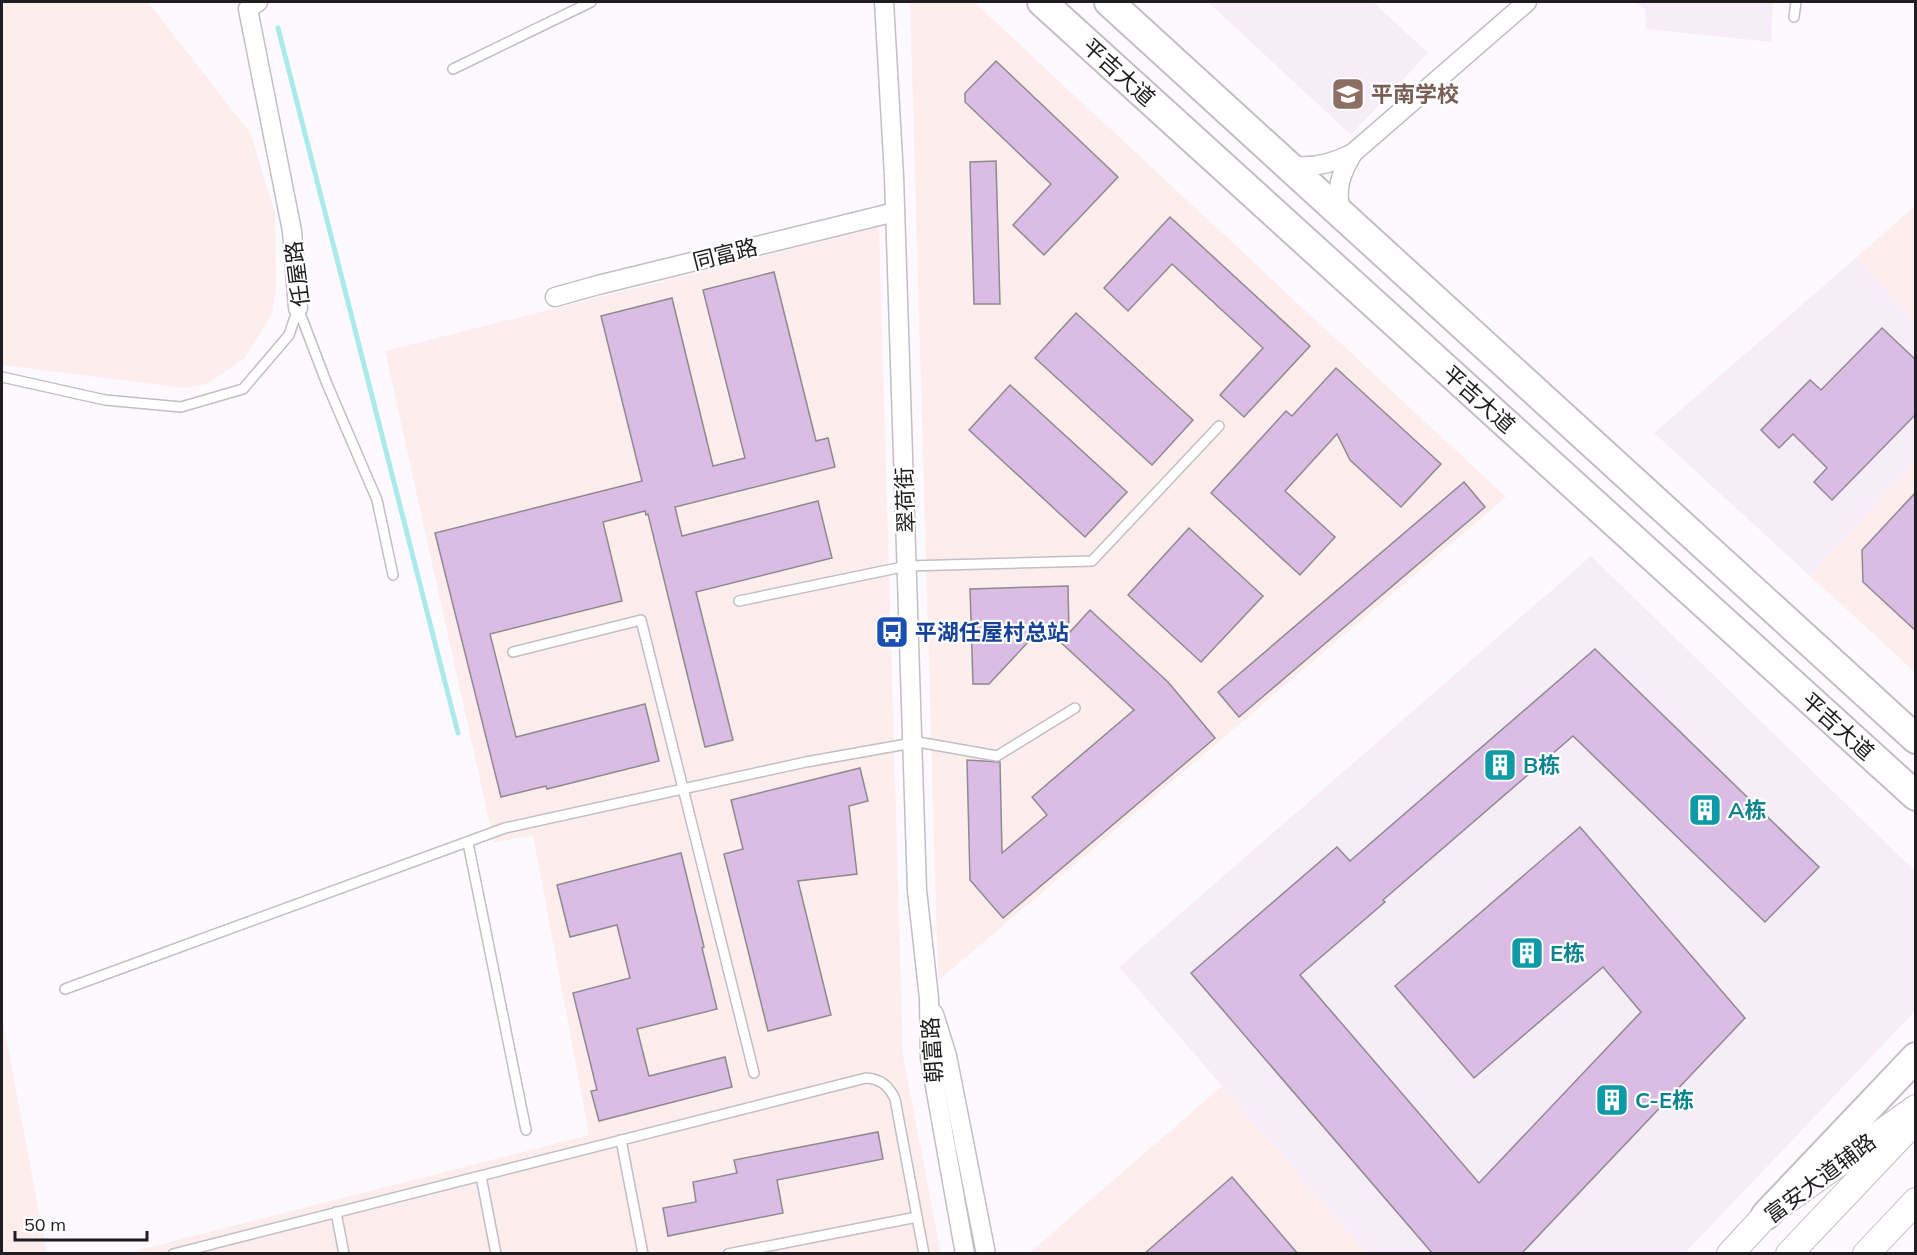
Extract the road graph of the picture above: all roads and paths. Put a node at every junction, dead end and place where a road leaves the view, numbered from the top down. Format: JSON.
{"nodes":[{"id":1,"x":258,"y":2,"type":"edge"},
{"id":2,"x":591,"y":2,"type":"edge"},
{"id":3,"x":884,"y":2,"type":"edge"},
{"id":4,"x":1042,"y":2,"type":"edge"},
{"id":5,"x":1109,"y":2,"type":"edge"},
{"id":6,"x":1527,"y":2,"type":"edge"},
{"id":7,"x":1796,"y":2,"type":"edge"},
{"id":8,"x":1794,"y":17,"type":"dead end"},
{"id":9,"x":453,"y":69,"type":"dead end"},
{"id":10,"x":1353,"y":153,"type":"junction"},
{"id":11,"x":1288,"y":165,"type":"junction"},
{"id":12,"x":895,"y":212,"type":"junction"},
{"id":13,"x":1342,"y":214,"type":"junction"},
{"id":14,"x":555,"y":297,"type":"dead end"},
{"id":15,"x":298,"y":308,"type":"junction"},
{"id":16,"x":2,"y":377,"type":"edge"},
{"id":17,"x":1219,"y":426,"type":"dead end"},
{"id":18,"x":907,"y":566,"type":"junction"},
{"id":19,"x":393,"y":574,"type":"dead end"},
{"id":20,"x":739,"y":601,"type":"dead end"},
{"id":21,"x":513,"y":652,"type":"dead end"},
{"id":22,"x":1075,"y":708,"type":"dead end"},
{"id":23,"x":1916,"y":739,"type":"edge"},
{"id":24,"x":913,"y":743,"type":"junction"},
{"id":25,"x":683,"y":789,"type":"junction"},
{"id":26,"x":1916,"y":796,"type":"edge"},
{"id":27,"x":468,"y":843,"type":"junction"},
{"id":28,"x":65,"y":989,"type":"dead end"},
{"id":29,"x":929,"y":998,"type":"junction"},
{"id":30,"x":1916,"y":1057,"type":"edge"},
{"id":31,"x":754,"y":1073,"type":"dead end"},
{"id":32,"x":1916,"y":1108,"type":"edge"},
{"id":33,"x":1916,"y":1121,"type":"edge"},
{"id":34,"x":526,"y":1130,"type":"dead end"},
{"id":35,"x":621,"y":1140,"type":"junction"},
{"id":36,"x":481,"y":1176,"type":"junction"},
{"id":37,"x":1916,"y":1201,"type":"edge"},
{"id":38,"x":336,"y":1212,"type":"junction"},
{"id":39,"x":1766,"y":1215,"type":"junction"},
{"id":40,"x":917,"y":1217,"type":"junction"},
{"id":41,"x":195,"y":1251,"type":"edge"},
{"id":42,"x":173,"y":1254,"type":"edge"},
{"id":43,"x":344,"y":1254,"type":"edge"},
{"id":44,"x":496,"y":1254,"type":"edge"},
{"id":45,"x":643,"y":1254,"type":"edge"},
{"id":46,"x":728,"y":1254,"type":"edge"},
{"id":47,"x":924,"y":1254,"type":"edge"},
{"id":48,"x":965,"y":1254,"type":"edge"},
{"id":49,"x":986,"y":1254,"type":"edge"},
{"id":50,"x":1730,"y":1254,"type":"edge"},
{"id":51,"x":1790,"y":1254,"type":"edge"},
{"id":52,"x":1866,"y":1254,"type":"edge"}],
"edges":[{"from":1,"to":15,"type":"street","name":"任屋路"},
{"from":2,"to":9,"type":"lane"},
{"from":3,"to":12,"type":"street","name":"翠荷街"},
{"from":4,"to":26,"type":"main road","name":"平吉大道"},
{"from":5,"to":11,"type":"main road","name":"平吉大道"},
{"from":6,"to":10,"type":"street"},
{"from":7,"to":8,"type":"lane"},
{"from":10,"to":11,"type":"street"},
{"from":10,"to":13,"type":"street"},
{"from":11,"to":13,"type":"main road","name":"平吉大道"},
{"from":12,"to":14,"type":"street","name":"同富路"},
{"from":12,"to":18,"type":"street","name":"翠荷街"},
{"from":13,"to":23,"type":"main road","name":"平吉大道"},
{"from":15,"to":16,"type":"lane"},
{"from":15,"to":19,"type":"lane","name":"任屋路"},
{"from":17,"to":18,"type":"lane"},
{"from":18,"to":20,"type":"lane"},
{"from":18,"to":24,"type":"street","name":"翠荷街"},
{"from":21,"to":25,"type":"lane"},
{"from":22,"to":24,"type":"lane"},
{"from":24,"to":25,"type":"lane"},
{"from":24,"to":29,"type":"street","name":"翠荷街"},
{"from":25,"to":27,"type":"lane"},
{"from":25,"to":31,"type":"lane"},
{"from":27,"to":28,"type":"lane"},
{"from":27,"to":34,"type":"lane"},
{"from":29,"to":48,"type":"street","name":"朝富路"},
{"from":29,"to":49,"type":"street","name":"朝富路"},
{"from":30,"to":39,"type":"main road"},
{"from":32,"to":39,"type":"main road","name":"富安大道辅路"},
{"from":33,"to":51,"type":"main road"},
{"from":35,"to":36,"type":"lane"},
{"from":35,"to":40,"type":"lane"},
{"from":35,"to":45,"type":"lane"},
{"from":36,"to":38,"type":"lane"},
{"from":36,"to":44,"type":"lane"},
{"from":37,"to":52,"type":"main road"},
{"from":38,"to":41,"type":"lane"},
{"from":38,"to":43,"type":"lane"},
{"from":39,"to":50,"type":"main road","name":"富安大道辅路"},
{"from":40,"to":46,"type":"lane"},
{"from":40,"to":47,"type":"lane"},
{"from":41,"to":42,"type":"lane"}]}
